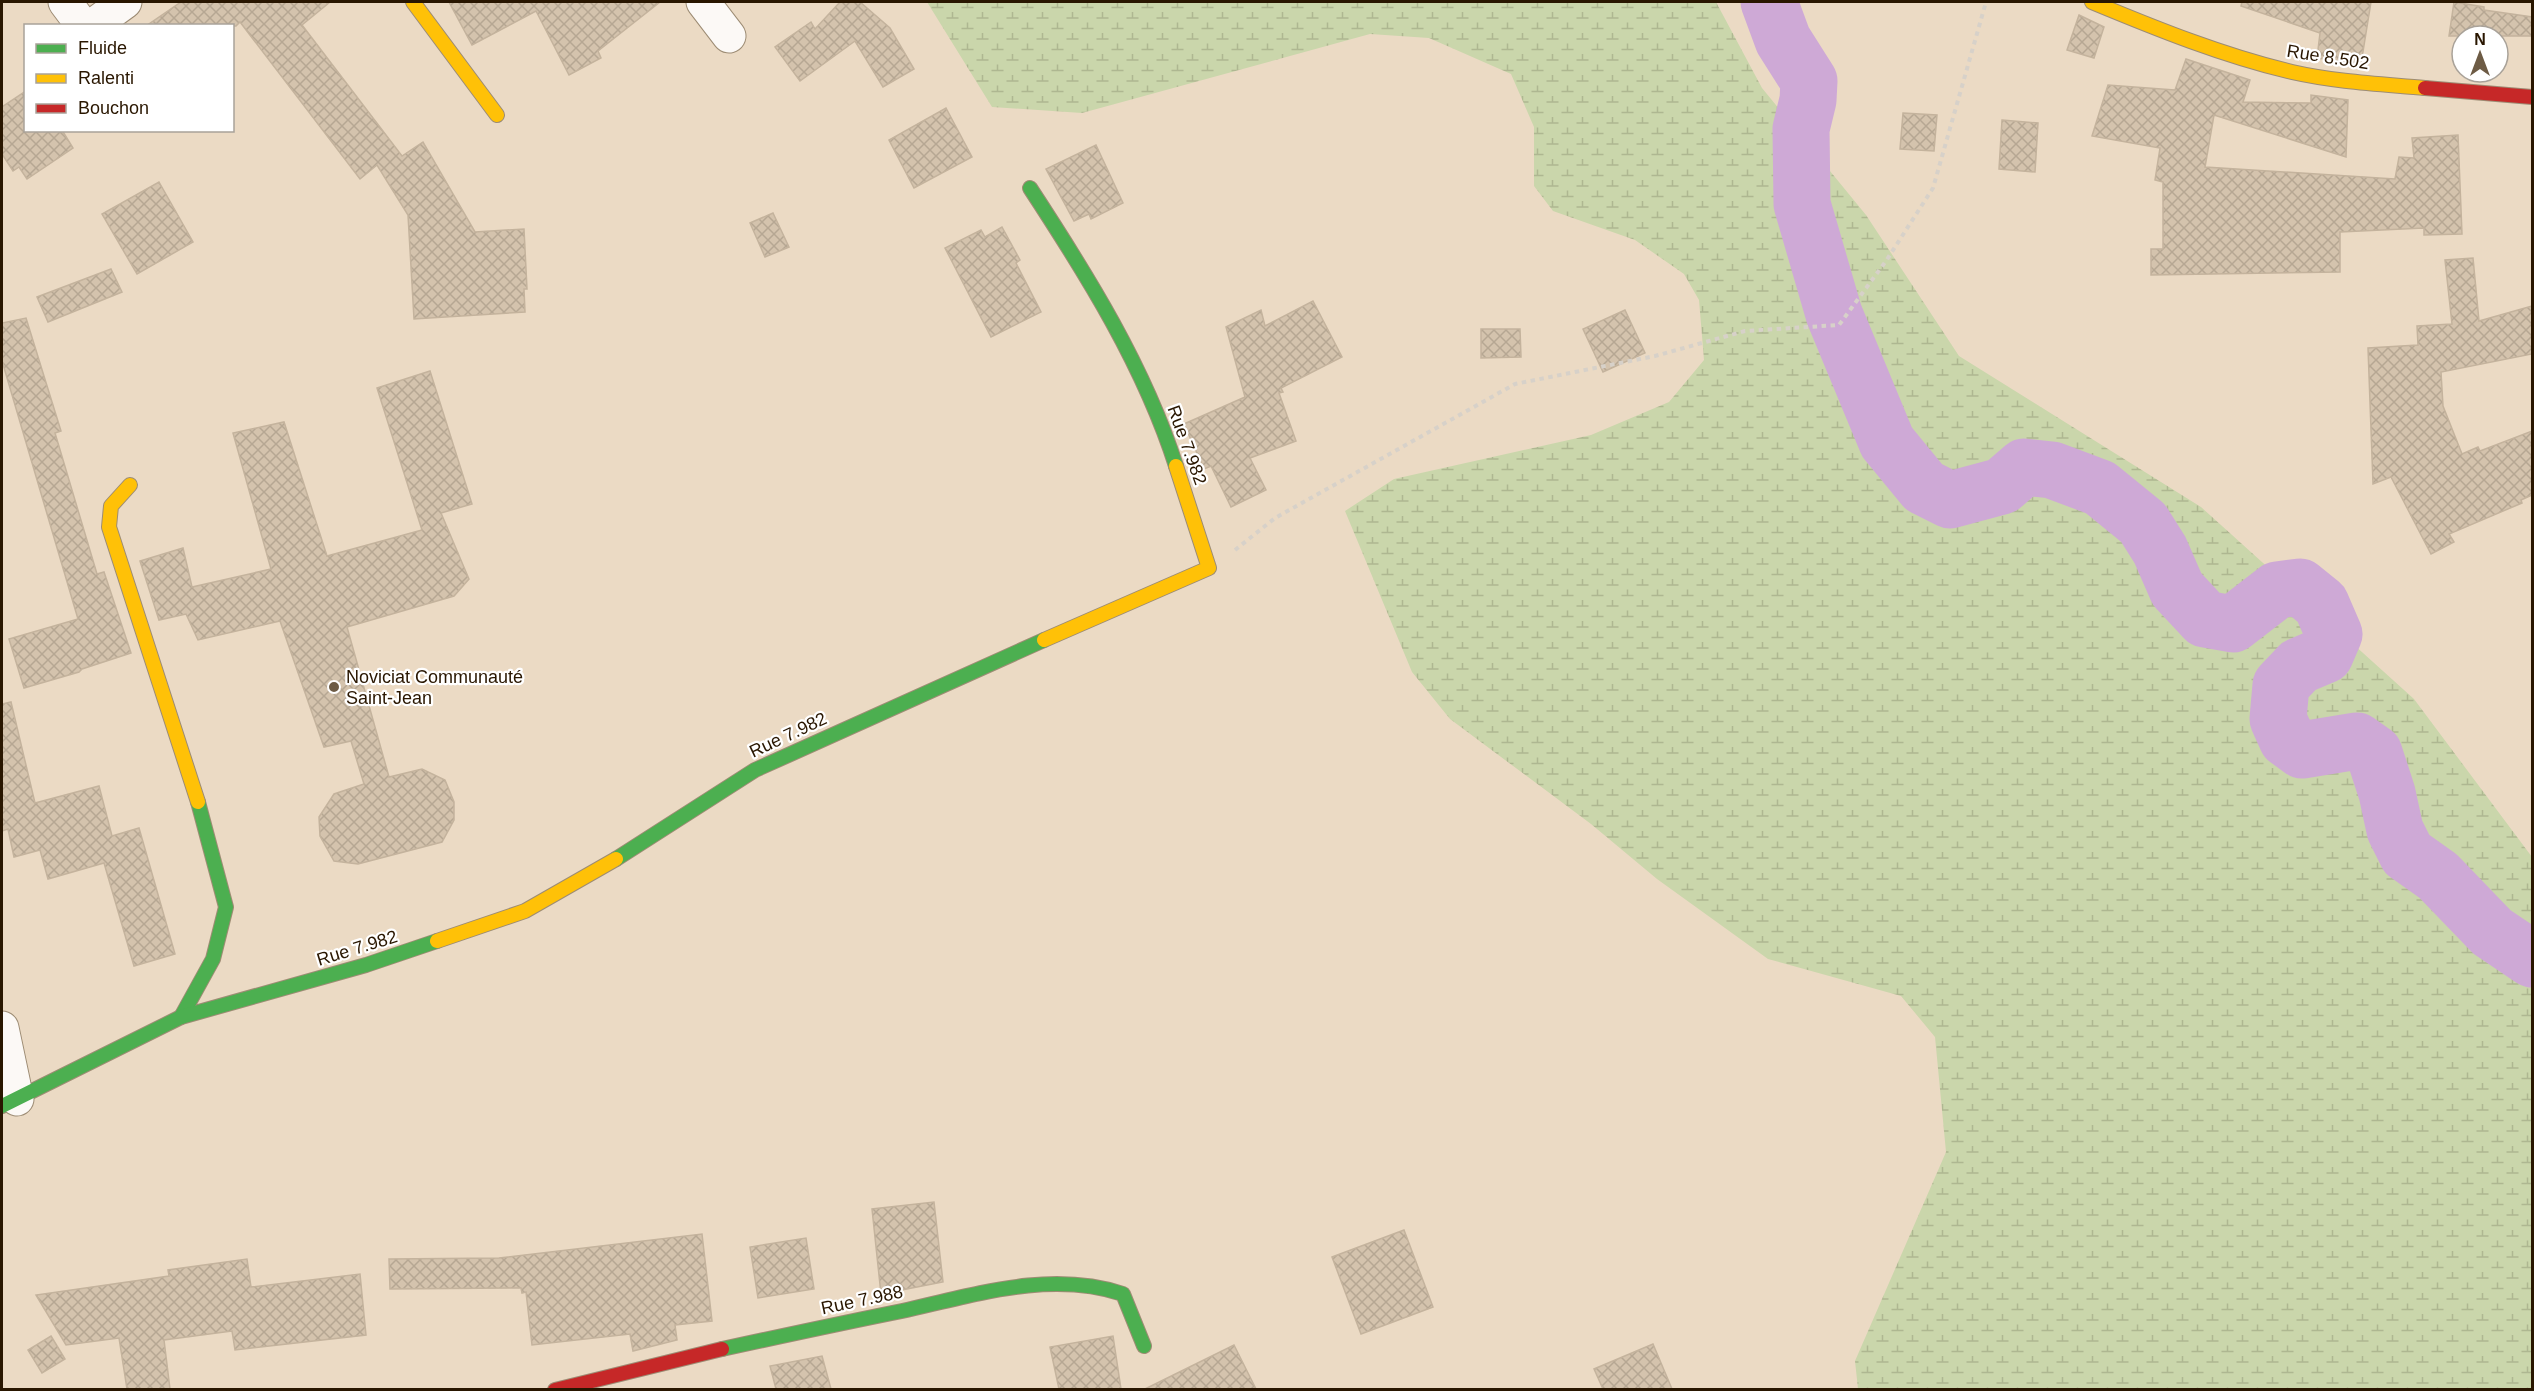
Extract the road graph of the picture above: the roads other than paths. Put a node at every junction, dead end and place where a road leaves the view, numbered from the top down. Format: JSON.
{"nodes":[{"id":1,"x":65,"y":2,"type":"edge"},
{"id":2,"x":125,"y":2,"type":"edge"},
{"id":3,"x":413,"y":2,"type":"edge"},
{"id":4,"x":703,"y":2,"type":"edge"},
{"id":5,"x":2092,"y":2,"type":"edge"},
{"id":6,"x":82,"y":24,"type":"edge"},
{"id":7,"x":95,"y":24,"type":"edge"},
{"id":8,"x":729,"y":36,"type":"dead end"},
{"id":9,"x":2532,"y":97,"type":"edge"},
{"id":10,"x":497,"y":115,"type":"dead end"},
{"id":11,"x":1030,"y":188,"type":"dead end"},
{"id":12,"x":130,"y":484,"type":"dead end"},
{"id":13,"x":181,"y":1017,"type":"junction"},
{"id":14,"x":2,"y":1028,"type":"edge"},
{"id":15,"x":9,"y":1103,"type":"edge"},
{"id":16,"x":1144,"y":1346,"type":"dead end"},
{"id":17,"x":555,"y":1389,"type":"edge"}],
"edges":[{"from":1,"to":6,"type":"street"},
{"from":2,"to":7,"type":"street"},
{"from":3,"to":10,"type":"street"},
{"from":4,"to":8,"type":"street"},
{"from":5,"to":9,"type":"street","name":"Rue 8.502"},
{"from":11,"to":13,"type":"street","name":"Rue 7.982"},
{"from":12,"to":13,"type":"street"},
{"from":13,"to":15,"type":"street","name":"Rue 7.982"},
{"from":14,"to":15,"type":"street"},
{"from":16,"to":17,"type":"street","name":"Rue 7.988"}]}
